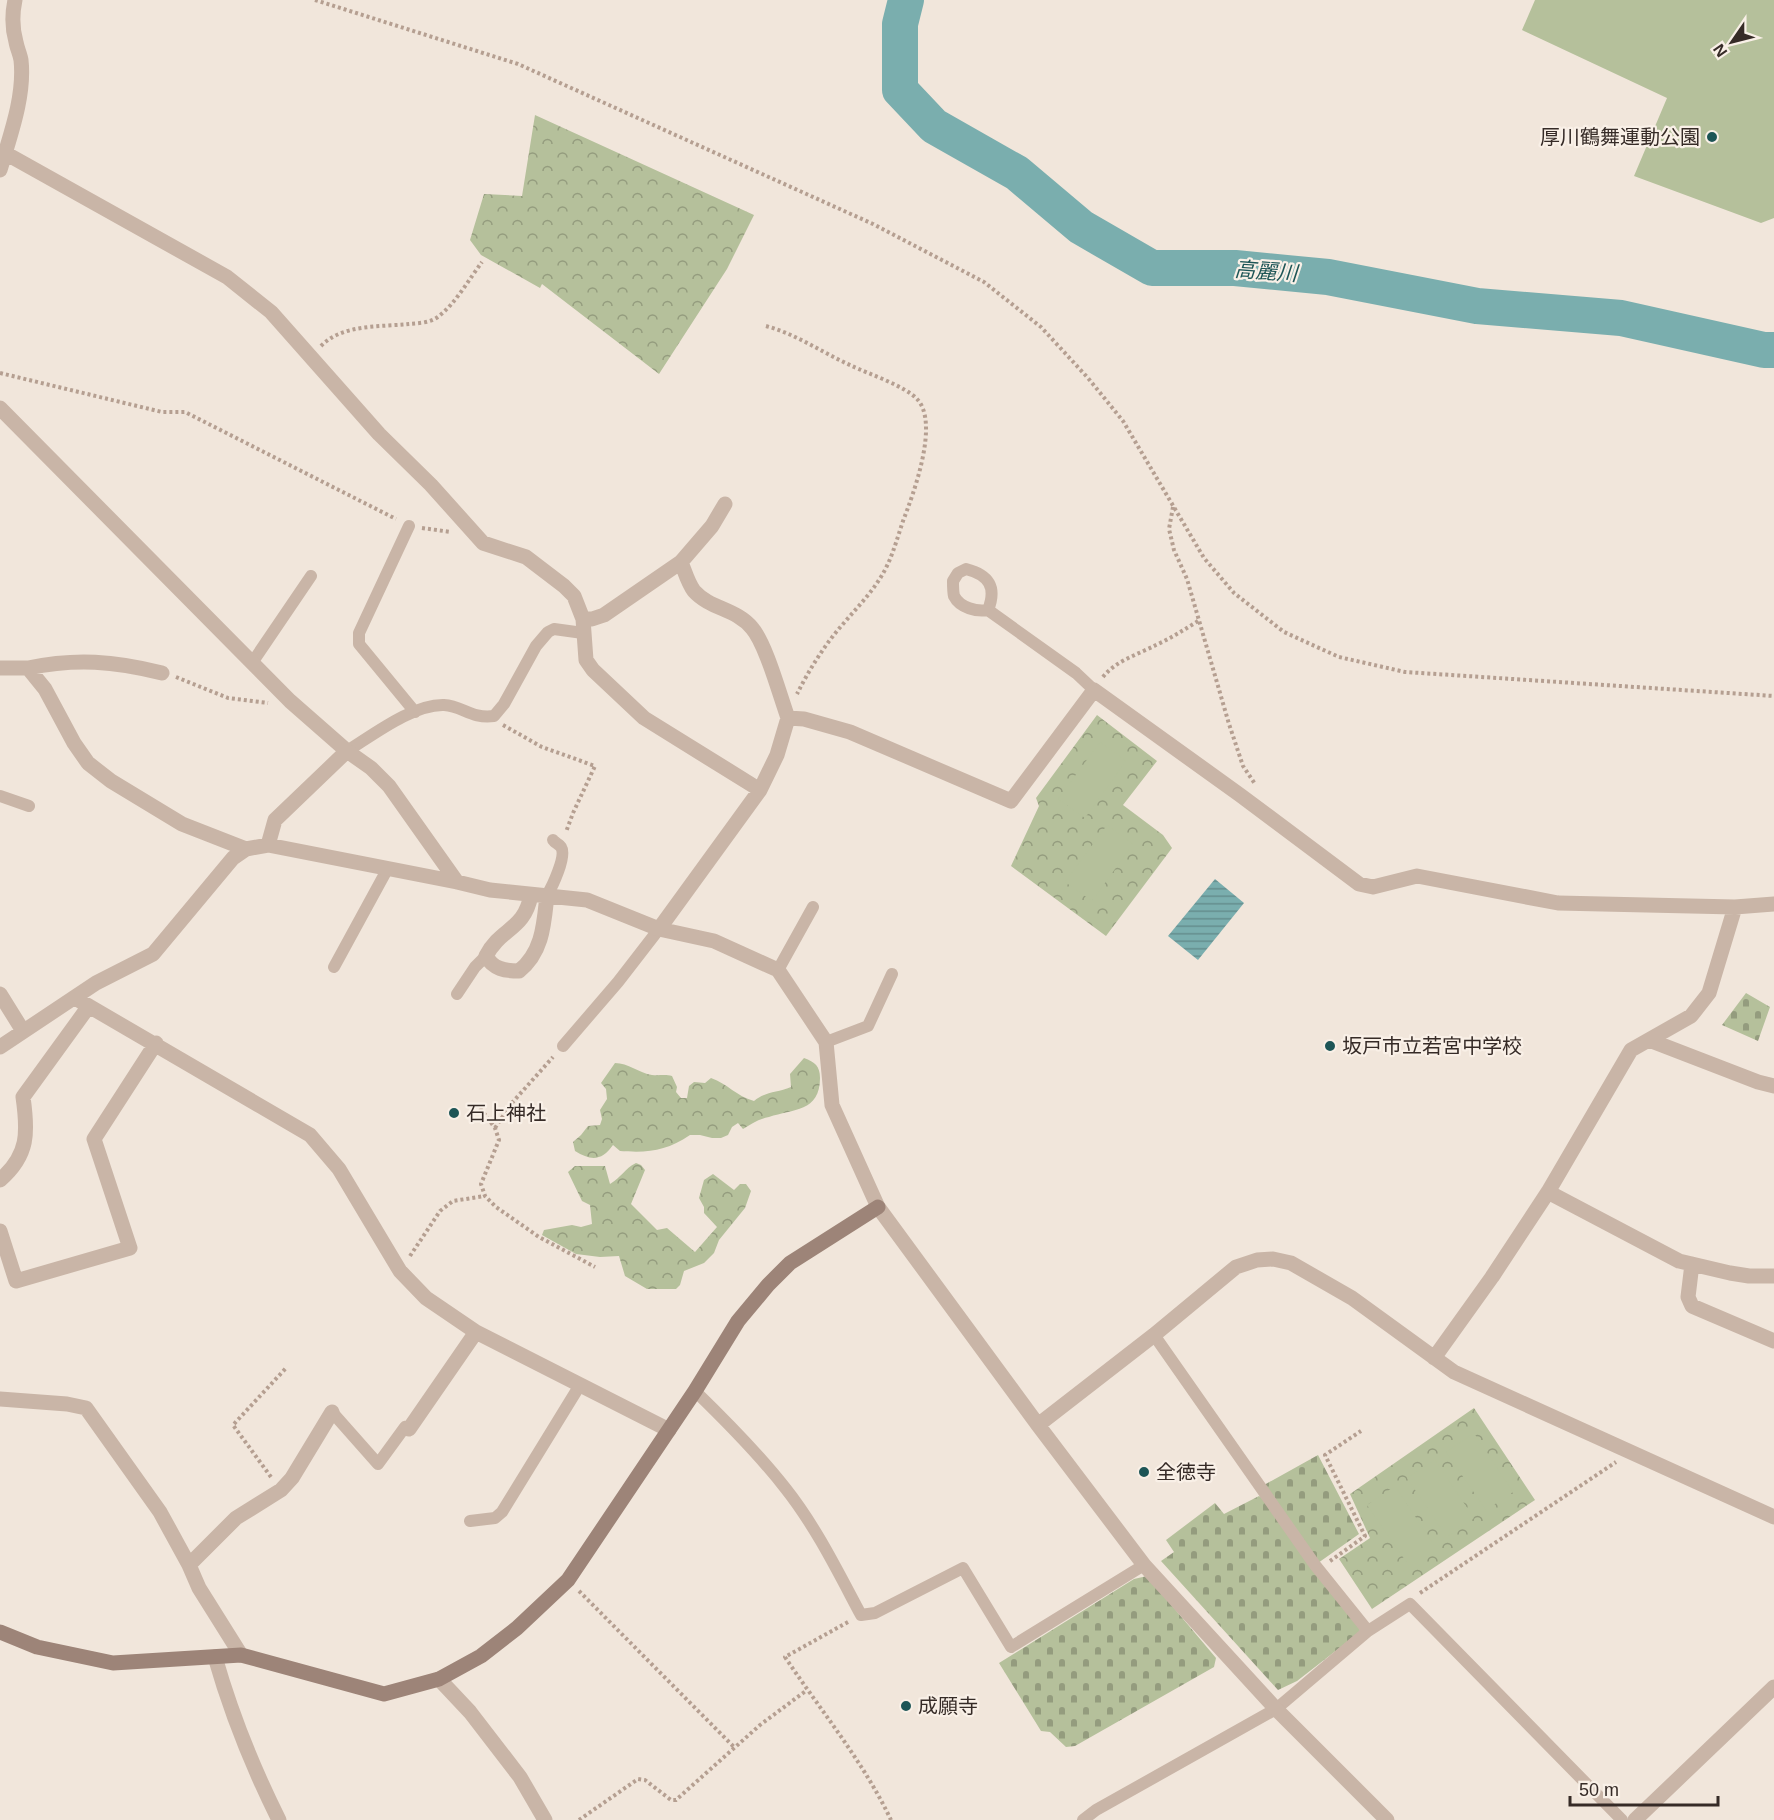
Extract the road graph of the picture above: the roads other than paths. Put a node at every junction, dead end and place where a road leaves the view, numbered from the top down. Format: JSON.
{"nodes":[{"id":1,"x":15,"y":0,"type":"edge"},
{"id":2,"x":5,"y":153,"type":"junction"},
{"id":3,"x":0,"y":170,"type":"edge"},
{"id":4,"x":0,"y":408,"type":"edge"},
{"id":5,"x":725,"y":504,"type":"dead end"},
{"id":6,"x":409,"y":526,"type":"road end"},
{"id":7,"x":681,"y":562,"type":"junction"},
{"id":8,"x":311,"y":576,"type":"dead end"},
{"id":9,"x":988,"y":610,"type":"dead end"},
{"id":10,"x":583,"y":626,"type":"junction"},
{"id":11,"x":252,"y":663,"type":"junction"},
{"id":12,"x":0,"y":668,"type":"edge"},
{"id":13,"x":28,"y":668,"type":"junction"},
{"id":14,"x":162,"y":673,"type":"road end"},
{"id":15,"x":1094,"y":690,"type":"junction"},
{"id":16,"x":416,"y":712,"type":"junction"},
{"id":17,"x":791,"y":718,"type":"junction"},
{"id":18,"x":347,"y":751,"type":"junction"},
{"id":19,"x":760,"y":790,"type":"junction"},
{"id":20,"x":0,"y":796,"type":"edge"},
{"id":21,"x":29,"y":806,"type":"dead end"},
{"id":22,"x":557,"y":843,"type":"road end"},
{"id":23,"x":268,"y":845,"type":"junction"},
{"id":24,"x":246,"y":849,"type":"junction"},
{"id":25,"x":388,"y":868,"type":"junction"},
{"id":26,"x":457,"y":882,"type":"junction"},
{"id":27,"x":531,"y":895,"type":"junction"},
{"id":28,"x":547,"y":896,"type":"junction"},
{"id":29,"x":1774,"y":904,"type":"edge"},
{"id":30,"x":813,"y":907,"type":"dead end"},
{"id":31,"x":1735,"y":907,"type":"junction"},
{"id":32,"x":659,"y":929,"type":"junction"},
{"id":33,"x":486,"y":956,"type":"junction"},
{"id":34,"x":334,"y":967,"type":"dead end"},
{"id":35,"x":778,"y":970,"type":"junction"},
{"id":36,"x":892,"y":974,"type":"dead end"},
{"id":37,"x":0,"y":994,"type":"edge"},
{"id":38,"x":457,"y":994,"type":"dead end"},
{"id":39,"x":75,"y":998,"type":"junction"},
{"id":40,"x":89,"y":1006,"type":"junction"},
{"id":41,"x":23,"y":1031,"type":"junction"},
{"id":42,"x":1649,"y":1040,"type":"junction"},
{"id":43,"x":826,"y":1042,"type":"junction"},
{"id":44,"x":156,"y":1043,"type":"junction"},
{"id":45,"x":562,"y":1046,"type":"road end"},
{"id":46,"x":0,"y":1047,"type":"edge"},
{"id":47,"x":1774,"y":1086,"type":"edge"},
{"id":48,"x":0,"y":1180,"type":"edge"},
{"id":49,"x":1548,"y":1192,"type":"junction"},
{"id":50,"x":879,"y":1207,"type":"junction"},
{"id":51,"x":0,"y":1233,"type":"edge"},
{"id":52,"x":1692,"y":1264,"type":"junction"},
{"id":53,"x":1774,"y":1276,"type":"edge"},
{"id":54,"x":476,"y":1332,"type":"junction"},
{"id":55,"x":1154,"y":1335,"type":"junction"},
{"id":56,"x":1774,"y":1341,"type":"edge"},
{"id":57,"x":1434,"y":1358,"type":"junction"},
{"id":58,"x":580,"y":1385,"type":"junction"},
{"id":59,"x":695,"y":1391,"type":"junction"},
{"id":60,"x":0,"y":1399,"type":"edge"},
{"id":61,"x":332,"y":1412,"type":"joint"},
{"id":62,"x":1038,"y":1425,"type":"junction"},
{"id":63,"x":409,"y":1429,"type":"joint"},
{"id":64,"x":669,"y":1430,"type":"junction"},
{"id":65,"x":1774,"y":1517,"type":"edge"},
{"id":66,"x":470,"y":1521,"type":"dead end"},
{"id":67,"x":189,"y":1565,"type":"junction"},
{"id":68,"x":1144,"y":1565,"type":"junction"},
{"id":69,"x":1368,"y":1631,"type":"junction"},
{"id":70,"x":0,"y":1632,"type":"edge"},
{"id":71,"x":241,"y":1655,"type":"junction"},
{"id":72,"x":215,"y":1657,"type":"junction"},
{"id":73,"x":439,"y":1679,"type":"junction"},
{"id":74,"x":1774,"y":1687,"type":"edge"},
{"id":75,"x":1276,"y":1709,"type":"junction"},
{"id":76,"x":279,"y":1820,"type":"edge"},
{"id":77,"x":545,"y":1820,"type":"edge"},
{"id":78,"x":1083,"y":1820,"type":"edge"},
{"id":79,"x":1387,"y":1820,"type":"edge"},
{"id":80,"x":1622,"y":1820,"type":"edge"},
{"id":81,"x":1635,"y":1820,"type":"edge"}],
"edges":[{"from":1,"to":2,"type":"street"},
{"from":2,"to":3,"type":"street"},
{"from":2,"to":10,"type":"street"},
{"from":4,"to":11,"type":"street"},
{"from":5,"to":7,"type":"street"},
{"from":6,"to":16,"type":"lane"},
{"from":7,"to":10,"type":"street"},
{"from":7,"to":17,"type":"street"},
{"from":8,"to":11,"type":"lane"},
{"from":9,"to":15,"type":"lane"},
{"from":10,"to":16,"type":"lane"},
{"from":10,"to":19,"type":"street"},
{"from":11,"to":18,"type":"street"},
{"from":12,"to":13,"type":"street"},
{"from":13,"to":14,"type":"street"},
{"from":13,"to":24,"type":"street"},
{"from":15,"to":17,"type":"street"},
{"from":15,"to":31,"type":"street"},
{"from":16,"to":18,"type":"lane"},
{"from":17,"to":19,"type":"street"},
{"from":18,"to":23,"type":"street"},
{"from":18,"to":26,"type":"street"},
{"from":19,"to":32,"type":"street"},
{"from":20,"to":21,"type":"lane"},
{"from":22,"to":28,"type":"lane"},
{"from":23,"to":24,"type":"street"},
{"from":23,"to":25,"type":"street"},
{"from":24,"to":39,"type":"street"},
{"from":25,"to":26,"type":"street"},
{"from":25,"to":34,"type":"lane"},
{"from":26,"to":27,"type":"street"},
{"from":27,"to":28,"type":"street"},
{"from":27,"to":33,"type":"street"},
{"from":28,"to":32,"type":"street"},
{"from":28,"to":33,"type":"street"},
{"from":29,"to":31,"type":"street"},
{"from":30,"to":35,"type":"lane"},
{"from":31,"to":42,"type":"street"},
{"from":32,"to":35,"type":"street"},
{"from":32,"to":45,"type":"lane"},
{"from":33,"to":38,"type":"lane"},
{"from":35,"to":43,"type":"street"},
{"from":36,"to":43,"type":"lane"},
{"from":37,"to":41,"type":"street"},
{"from":39,"to":40,"type":"street"},
{"from":39,"to":41,"type":"street"},
{"from":40,"to":44,"type":"street"},
{"from":40,"to":48,"type":"street"},
{"from":41,"to":46,"type":"street"},
{"from":42,"to":47,"type":"street"},
{"from":42,"to":49,"type":"street"},
{"from":43,"to":50,"type":"street"},
{"from":44,"to":51,"type":"street"},
{"from":44,"to":54,"type":"street"},
{"from":49,"to":52,"type":"street"},
{"from":49,"to":57,"type":"street"},
{"from":50,"to":59,"type":"street"},
{"from":50,"to":62,"type":"street"},
{"from":52,"to":53,"type":"street"},
{"from":52,"to":56,"type":"street"},
{"from":54,"to":58,"type":"street"},
{"from":54,"to":63,"type":"street"},
{"from":55,"to":57,"type":"street"},
{"from":55,"to":62,"type":"street"},
{"from":55,"to":69,"type":"lane"},
{"from":57,"to":65,"type":"street"},
{"from":58,"to":64,"type":"street"},
{"from":58,"to":66,"type":"lane"},
{"from":59,"to":64,"type":"street"},
{"from":59,"to":68,"type":"lane"},
{"from":60,"to":67,"type":"street"},
{"from":61,"to":63,"type":"lane"},
{"from":61,"to":67,"type":"street"},
{"from":62,"to":68,"type":"street"},
{"from":64,"to":73,"type":"street"},
{"from":67,"to":71,"type":"street"},
{"from":68,"to":75,"type":"street"},
{"from":69,"to":75,"type":"lane"},
{"from":69,"to":80,"type":"lane"},
{"from":70,"to":72,"type":"street"},
{"from":71,"to":72,"type":"street"},
{"from":71,"to":73,"type":"street"},
{"from":72,"to":76,"type":"street"},
{"from":73,"to":77,"type":"street"},
{"from":74,"to":81,"type":"street"},
{"from":75,"to":78,"type":"lane"},
{"from":75,"to":79,"type":"street"}]}
